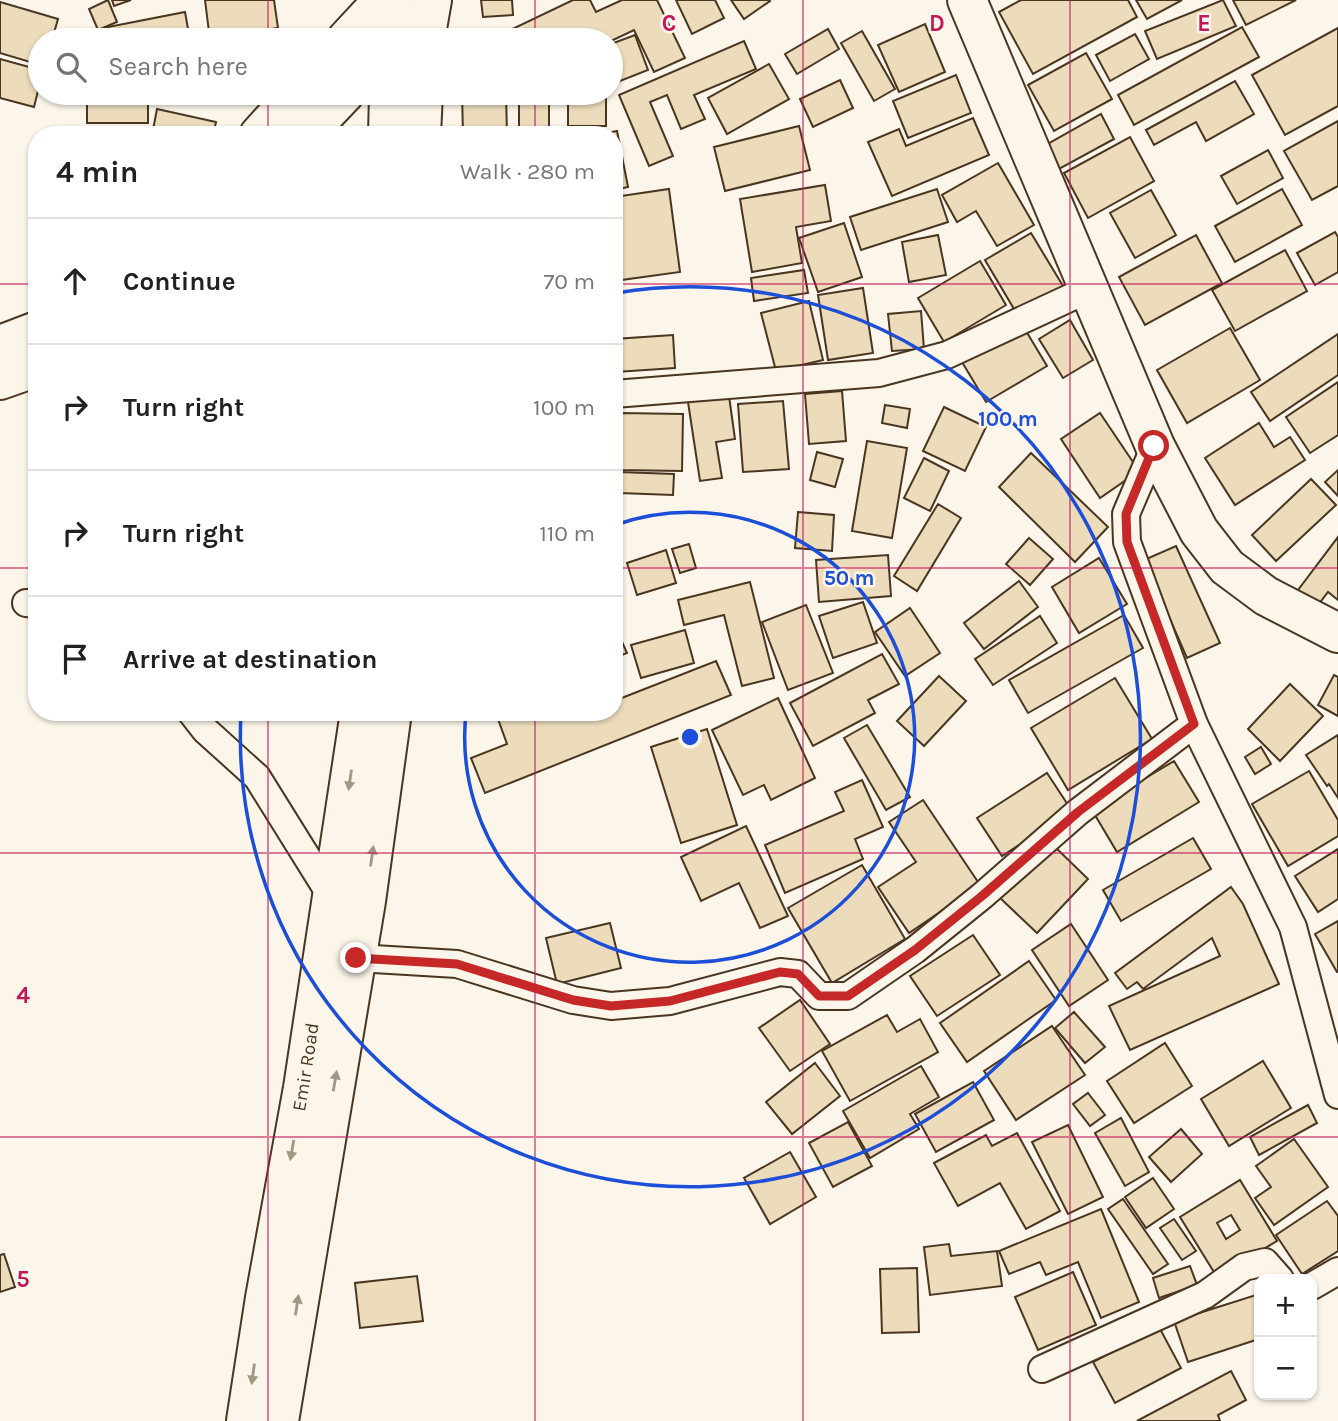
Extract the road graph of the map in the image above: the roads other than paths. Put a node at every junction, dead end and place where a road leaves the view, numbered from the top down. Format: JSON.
{"nodes":[{"id":1,"x":383,"y":0,"type":"edge"},
{"id":2,"x":394,"y":0,"type":"edge"},
{"id":3,"x":967,"y":0,"type":"edge"},
{"id":4,"x":357,"y":28,"type":"edge"},
{"id":5,"x":414,"y":28,"type":"edge"},
{"id":6,"x":287,"y":105,"type":"edge"},
{"id":7,"x":333,"y":105,"type":"edge"},
{"id":8,"x":389,"y":105,"type":"edge"},
{"id":9,"x":422,"y":105,"type":"edge"},
{"id":10,"x":267,"y":126,"type":"edge"},
{"id":11,"x":313,"y":126,"type":"edge"},
{"id":12,"x":388,"y":126,"type":"edge"},
{"id":13,"x":421,"y":126,"type":"edge"},
{"id":14,"x":1089,"y":289,"type":"junction"},
{"id":15,"x":28,"y":334,"type":"edge"},
{"id":16,"x":0,"y":345,"type":"edge"},
{"id":17,"x":28,"y":371,"type":"edge"},
{"id":18,"x":0,"y":380,"type":"edge"},
{"id":19,"x":623,"y":393,"type":"edge"},
{"id":20,"x":1154,"y":446,"type":"junction"},
{"id":21,"x":1338,"y":634,"type":"edge"},
{"id":22,"x":198,"y":721,"type":"edge"},
{"id":23,"x":359,"y":721,"type":"edge"},
{"id":24,"x":391,"y":721,"type":"edge"},
{"id":25,"x":1194,"y":724,"type":"junction"},
{"id":26,"x":333,"y":899,"type":"junction"},
{"id":27,"x":356,"y":958,"type":"junction"},
{"id":28,"x":1338,"y":1095,"type":"edge"},
{"id":29,"x":1338,"y":1271,"type":"edge"},
{"id":30,"x":1276,"y":1274,"type":"edge"},
{"id":31,"x":1317,"y":1283,"type":"edge"},
{"id":32,"x":1042,"y":1369,"type":"dead end"},
{"id":33,"x":246,"y":1421,"type":"edge"},
{"id":34,"x":279,"y":1421,"type":"edge"}],
"edges":[{"from":1,"to":4,"type":"main road"},
{"from":2,"to":5,"type":"main road"},
{"from":3,"to":14,"type":"main road"},
{"from":6,"to":10,"type":"main road"},
{"from":7,"to":11,"type":"main road"},
{"from":8,"to":12,"type":"main road"},
{"from":9,"to":13,"type":"main road"},
{"from":14,"to":19,"type":"street"},
{"from":14,"to":20,"type":"main road"},
{"from":15,"to":16,"type":"main road"},
{"from":17,"to":18,"type":"main road"},
{"from":20,"to":21,"type":"main road"},
{"from":20,"to":25,"type":"street"},
{"from":22,"to":26,"type":"street"},
{"from":23,"to":26,"type":"main road","name":"Emir Road","one_way":true},
{"from":27,"to":24,"type":"main road","name":"Emir Road","one_way":true},
{"from":25,"to":27,"type":"street"},
{"from":25,"to":28,"type":"street"},
{"from":26,"to":33,"type":"main road","name":"Emir Road","one_way":true},
{"from":34,"to":27,"type":"main road","name":"Emir Road","one_way":true},
{"from":29,"to":31,"type":"street"},
{"from":30,"to":32,"type":"street"}]}
